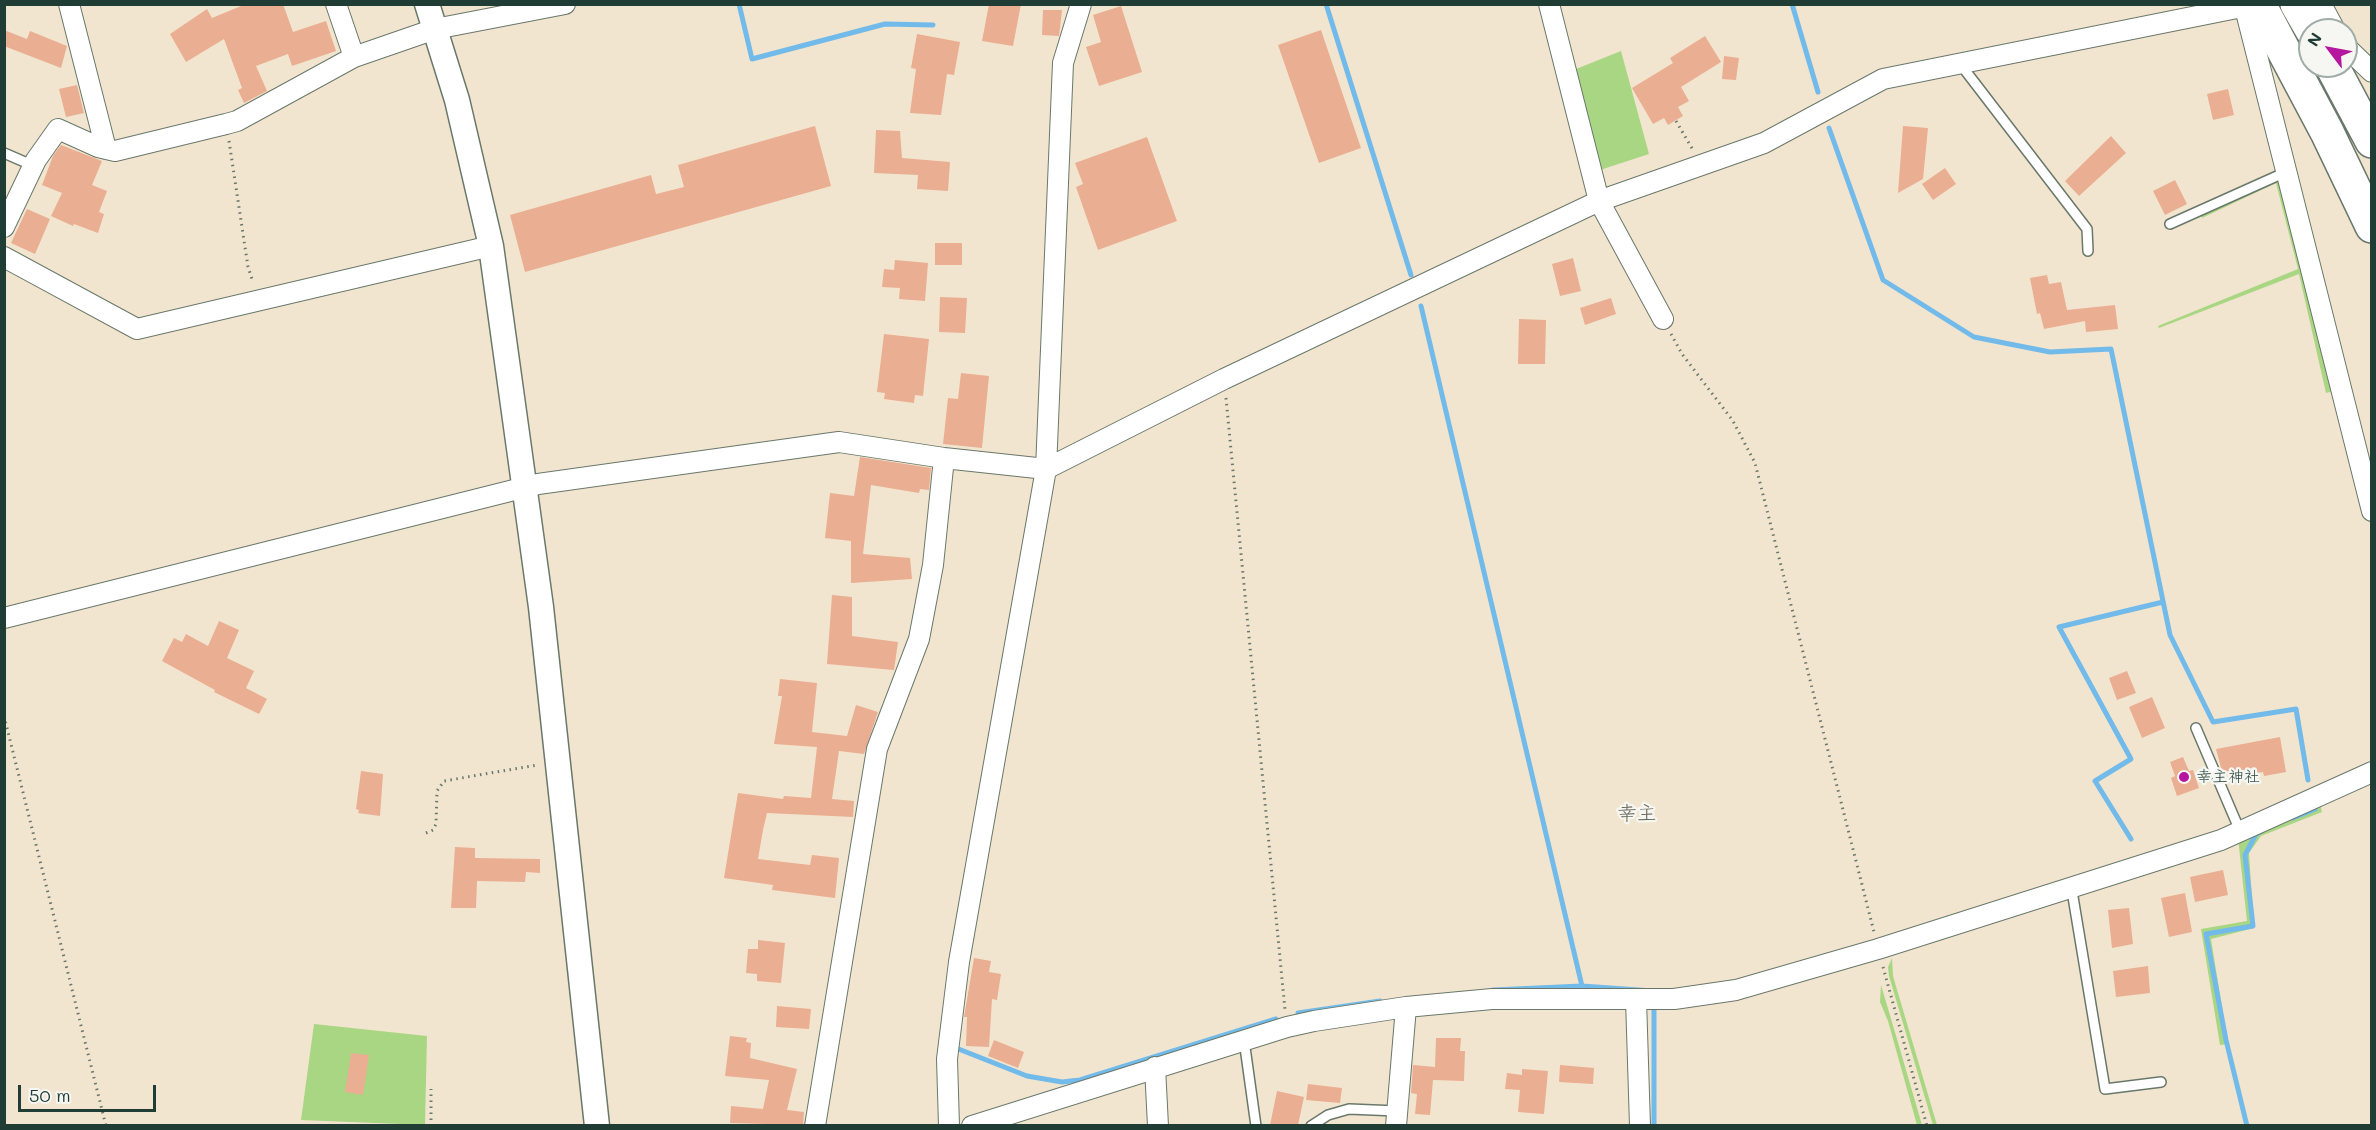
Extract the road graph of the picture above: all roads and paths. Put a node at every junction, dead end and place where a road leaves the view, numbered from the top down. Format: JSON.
{"nodes":[{"id":1,"x":69,"y":4,"type":"edge"},
{"id":2,"x":336,"y":4,"type":"edge"},
{"id":3,"x":427,"y":4,"type":"edge"},
{"id":4,"x":565,"y":4,"type":"edge"},
{"id":5,"x":1081,"y":4,"type":"edge"},
{"id":6,"x":1549,"y":4,"type":"edge"},
{"id":7,"x":2297,"y":4,"type":"edge"},
{"id":8,"x":2321,"y":4,"type":"edge"},
{"id":9,"x":2254,"y":6,"type":"edge"},
{"id":10,"x":2305,"y":18,"type":"edge"},
{"id":11,"x":2329,"y":18,"type":"edge"},
{"id":12,"x":435,"y":29,"type":"junction"},
{"id":13,"x":354,"y":57,"type":"junction"},
{"id":14,"x":2358,"y":59,"type":"edge"},
{"id":15,"x":1961,"y":65,"type":"junction"},
{"id":16,"x":2372,"y":72,"type":"edge"},
{"id":17,"x":2338,"y":78,"type":"edge"},
{"id":18,"x":1676,"y":121,"type":"dead end"},
{"id":19,"x":226,"y":124,"type":"junction"},
{"id":20,"x":2372,"y":141,"type":"edge"},
{"id":21,"x":106,"y":149,"type":"junction"},
{"id":22,"x":4,"y":153,"type":"edge"},
{"id":23,"x":1702,"y":165,"type":"junction"},
{"id":24,"x":34,"y":166,"type":"junction"},
{"id":25,"x":2286,"y":172,"type":"junction"},
{"id":26,"x":1599,"y":201,"type":"junction"},
{"id":27,"x":2170,"y":224,"type":"dead end"},
{"id":28,"x":2372,"y":226,"type":"edge"},
{"id":29,"x":4,"y":227,"type":"edge"},
{"id":30,"x":491,"y":246,"type":"junction"},
{"id":31,"x":2088,"y":251,"type":"dead end"},
{"id":32,"x":4,"y":257,"type":"edge"},
{"id":33,"x":259,"y":301,"type":"junction"},
{"id":34,"x":1663,"y":319,"type":"joint"},
{"id":35,"x":1224,"y":379,"type":"junction"},
{"id":36,"x":944,"y":458,"type":"junction"},
{"id":37,"x":1046,"y":468,"type":"junction"},
{"id":38,"x":525,"y":486,"type":"junction"},
{"id":39,"x":2372,"y":511,"type":"edge"},
{"id":40,"x":4,"y":618,"type":"edge"},
{"id":41,"x":4,"y":716,"type":"edge"},
{"id":42,"x":2196,"y":728,"type":"dead end"},
{"id":43,"x":559,"y":761,"type":"junction"},
{"id":44,"x":2372,"y":772,"type":"edge"},
{"id":45,"x":2240,"y":831,"type":"junction"},
{"id":46,"x":426,"y":833,"type":"dead end"},
{"id":47,"x":2071,"y":885,"type":"junction"},
{"id":48,"x":1878,"y":949,"type":"junction"},
{"id":49,"x":1636,"y":999,"type":"junction"},
{"id":50,"x":1406,"y":1007,"type":"junction"},
{"id":51,"x":1287,"y":1027,"type":"junction"},
{"id":52,"x":1244,"y":1040,"type":"junction"},
{"id":53,"x":1155,"y":1067,"type":"junction"},
{"id":54,"x":2161,"y":1082,"type":"dead end"},
{"id":55,"x":431,"y":1089,"type":"dead end"},
{"id":56,"x":1397,"y":1118,"type":"edge"},
{"id":57,"x":106,"y":1125,"type":"edge"},
{"id":58,"x":431,"y":1125,"type":"edge"},
{"id":59,"x":597,"y":1125,"type":"edge"},
{"id":60,"x":815,"y":1125,"type":"edge"},
{"id":61,"x":950,"y":1125,"type":"edge"},
{"id":62,"x":972,"y":1125,"type":"edge"},
{"id":63,"x":1158,"y":1125,"type":"edge"},
{"id":64,"x":1256,"y":1125,"type":"edge"},
{"id":65,"x":1311,"y":1125,"type":"edge"},
{"id":66,"x":1640,"y":1125,"type":"edge"},
{"id":67,"x":1927,"y":1125,"type":"edge"}],
"edges":[{"from":1,"to":21,"type":"street"},
{"from":2,"to":13,"type":"street"},
{"from":3,"to":12,"type":"street"},
{"from":4,"to":12,"type":"street"},
{"from":5,"to":37,"type":"street"},
{"from":6,"to":26,"type":"street"},
{"from":7,"to":10,"type":"highway"},
{"from":8,"to":11,"type":"street"},
{"from":9,"to":15,"type":"street"},
{"from":9,"to":25,"type":"street"},
{"from":9,"to":28,"type":"highway"},
{"from":12,"to":13,"type":"street"},
{"from":12,"to":30,"type":"street"},
{"from":13,"to":19,"type":"street"},
{"from":14,"to":16,"type":"street"},
{"from":15,"to":23,"type":"street"},
{"from":15,"to":31,"type":"lane"},
{"from":17,"to":20,"type":"highway"},
{"from":18,"to":23,"type":"path"},
{"from":19,"to":21,"type":"street"},
{"from":19,"to":33,"type":"path"},
{"from":21,"to":24,"type":"street"},
{"from":22,"to":24,"type":"lane"},
{"from":23,"to":26,"type":"street"},
{"from":24,"to":29,"type":"street"},
{"from":25,"to":27,"type":"lane"},
{"from":25,"to":39,"type":"street"},
{"from":26,"to":34,"type":"street"},
{"from":26,"to":35,"type":"street"},
{"from":30,"to":33,"type":"street"},
{"from":30,"to":38,"type":"street"},
{"from":32,"to":33,"type":"street"},
{"from":34,"to":48,"type":"path"},
{"from":35,"to":37,"type":"street"},
{"from":35,"to":51,"type":"path"},
{"from":36,"to":37,"type":"street"},
{"from":36,"to":38,"type":"street"},
{"from":36,"to":60,"type":"street"},
{"from":37,"to":61,"type":"street"},
{"from":38,"to":40,"type":"street"},
{"from":38,"to":43,"type":"street"},
{"from":41,"to":57,"type":"path"},
{"from":42,"to":45,"type":"lane"},
{"from":43,"to":46,"type":"path"},
{"from":43,"to":59,"type":"street"},
{"from":44,"to":45,"type":"street"},
{"from":45,"to":47,"type":"street"},
{"from":47,"to":48,"type":"street"},
{"from":47,"to":54,"type":"lane"},
{"from":48,"to":49,"type":"street"},
{"from":48,"to":67,"type":"path"},
{"from":49,"to":50,"type":"street"},
{"from":49,"to":66,"type":"street"},
{"from":50,"to":51,"type":"street"},
{"from":50,"to":56,"type":"street"},
{"from":51,"to":52,"type":"street"},
{"from":52,"to":53,"type":"street"},
{"from":52,"to":64,"type":"lane"},
{"from":53,"to":62,"type":"street"},
{"from":53,"to":63,"type":"street"},
{"from":55,"to":58,"type":"path"},
{"from":56,"to":65,"type":"lane"}]}
